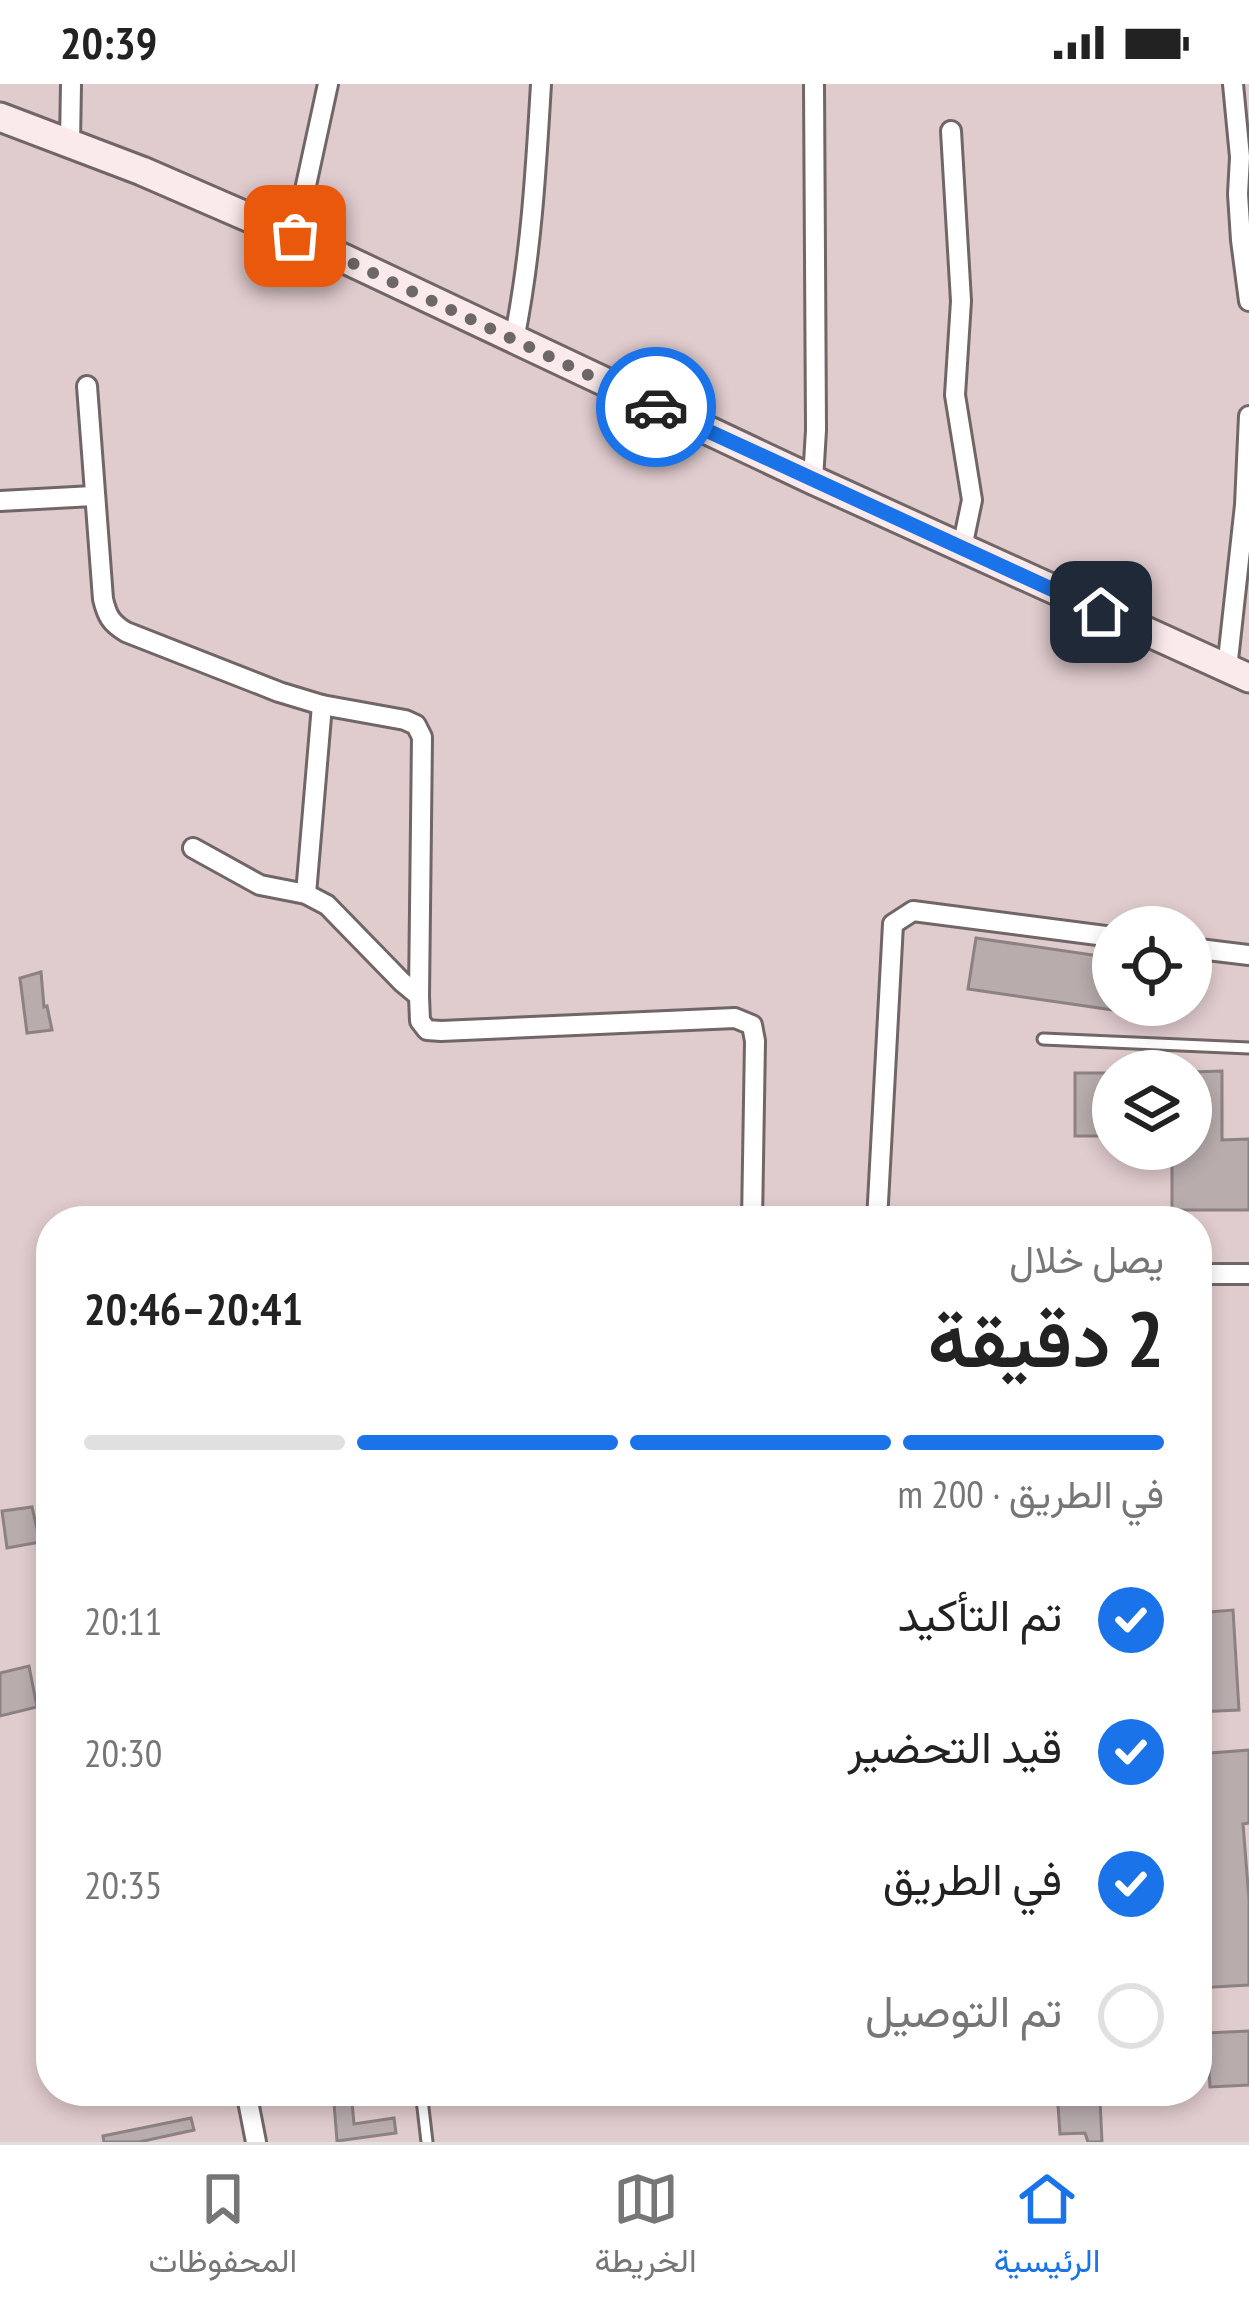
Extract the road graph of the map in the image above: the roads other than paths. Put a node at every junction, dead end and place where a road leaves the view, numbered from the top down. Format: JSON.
{"nodes":[{"id":1,"x":71,"y":84,"type":"edge"},
{"id":2,"x":328,"y":84,"type":"edge"},
{"id":3,"x":541,"y":84,"type":"edge"},
{"id":4,"x":814,"y":84,"type":"edge"},
{"id":5,"x":1233,"y":84,"type":"edge"},
{"id":6,"x":0,"y":117,"type":"edge"},
{"id":7,"x":951,"y":130,"type":"dead end"},
{"id":8,"x":70,"y":142,"type":"junction"},
{"id":9,"x":295,"y":236,"type":"junction"},
{"id":10,"x":1249,"y":302,"type":"edge"},
{"id":11,"x":514,"y":340,"type":"junction"},
{"id":12,"x":87,"y":386,"type":"dead end"},
{"id":13,"x":1249,"y":416,"type":"edge"},
{"id":14,"x":813,"y":480,"type":"junction"},
{"id":15,"x":93,"y":496,"type":"junction"},
{"id":16,"x":0,"y":501,"type":"edge"},
{"id":17,"x":962,"y":548,"type":"junction"},
{"id":18,"x":1238,"y":673,"type":"edge"},
{"id":19,"x":322,"y":705,"type":"junction"},
{"id":20,"x":194,"y":848,"type":"dead end"},
{"id":21,"x":306,"y":894,"type":"junction"},
{"id":22,"x":1092,"y":935,"type":"edge"},
{"id":23,"x":1212,"y":951,"type":"edge"},
{"id":24,"x":1249,"y":956,"type":"edge"},
{"id":25,"x":419,"y":996,"type":"junction"},
{"id":26,"x":1043,"y":1039,"type":"dead end"},
{"id":27,"x":1249,"y":1048,"type":"edge"},
{"id":28,"x":752,"y":1206,"type":"edge"},
{"id":29,"x":878,"y":1206,"type":"edge"},
{"id":30,"x":1212,"y":1274,"type":"edge"},
{"id":31,"x":1249,"y":1274,"type":"edge"},
{"id":32,"x":249,"y":2106,"type":"edge"},
{"id":33,"x":423,"y":2106,"type":"edge"},
{"id":34,"x":256,"y":2142,"type":"edge"},
{"id":35,"x":427,"y":2142,"type":"edge"}],
"edges":[{"from":1,"to":8,"type":"street"},
{"from":2,"to":9,"type":"street"},
{"from":3,"to":11,"type":"street"},
{"from":4,"to":14,"type":"street"},
{"from":5,"to":10,"type":"street"},
{"from":6,"to":8,"type":"main road"},
{"from":7,"to":17,"type":"street"},
{"from":8,"to":9,"type":"main road"},
{"from":9,"to":11,"type":"main road"},
{"from":11,"to":14,"type":"main road"},
{"from":12,"to":15,"type":"street"},
{"from":13,"to":18,"type":"street"},
{"from":14,"to":17,"type":"main road"},
{"from":15,"to":16,"type":"street"},
{"from":15,"to":19,"type":"street"},
{"from":17,"to":18,"type":"main road"},
{"from":19,"to":21,"type":"street"},
{"from":19,"to":25,"type":"street"},
{"from":20,"to":21,"type":"street"},
{"from":21,"to":25,"type":"street"},
{"from":22,"to":29,"type":"street"},
{"from":23,"to":24,"type":"street"},
{"from":25,"to":28,"type":"street"},
{"from":26,"to":27,"type":"lane"},
{"from":30,"to":31,"type":"street"},
{"from":32,"to":34,"type":"street"},
{"from":33,"to":35,"type":"lane"}]}
